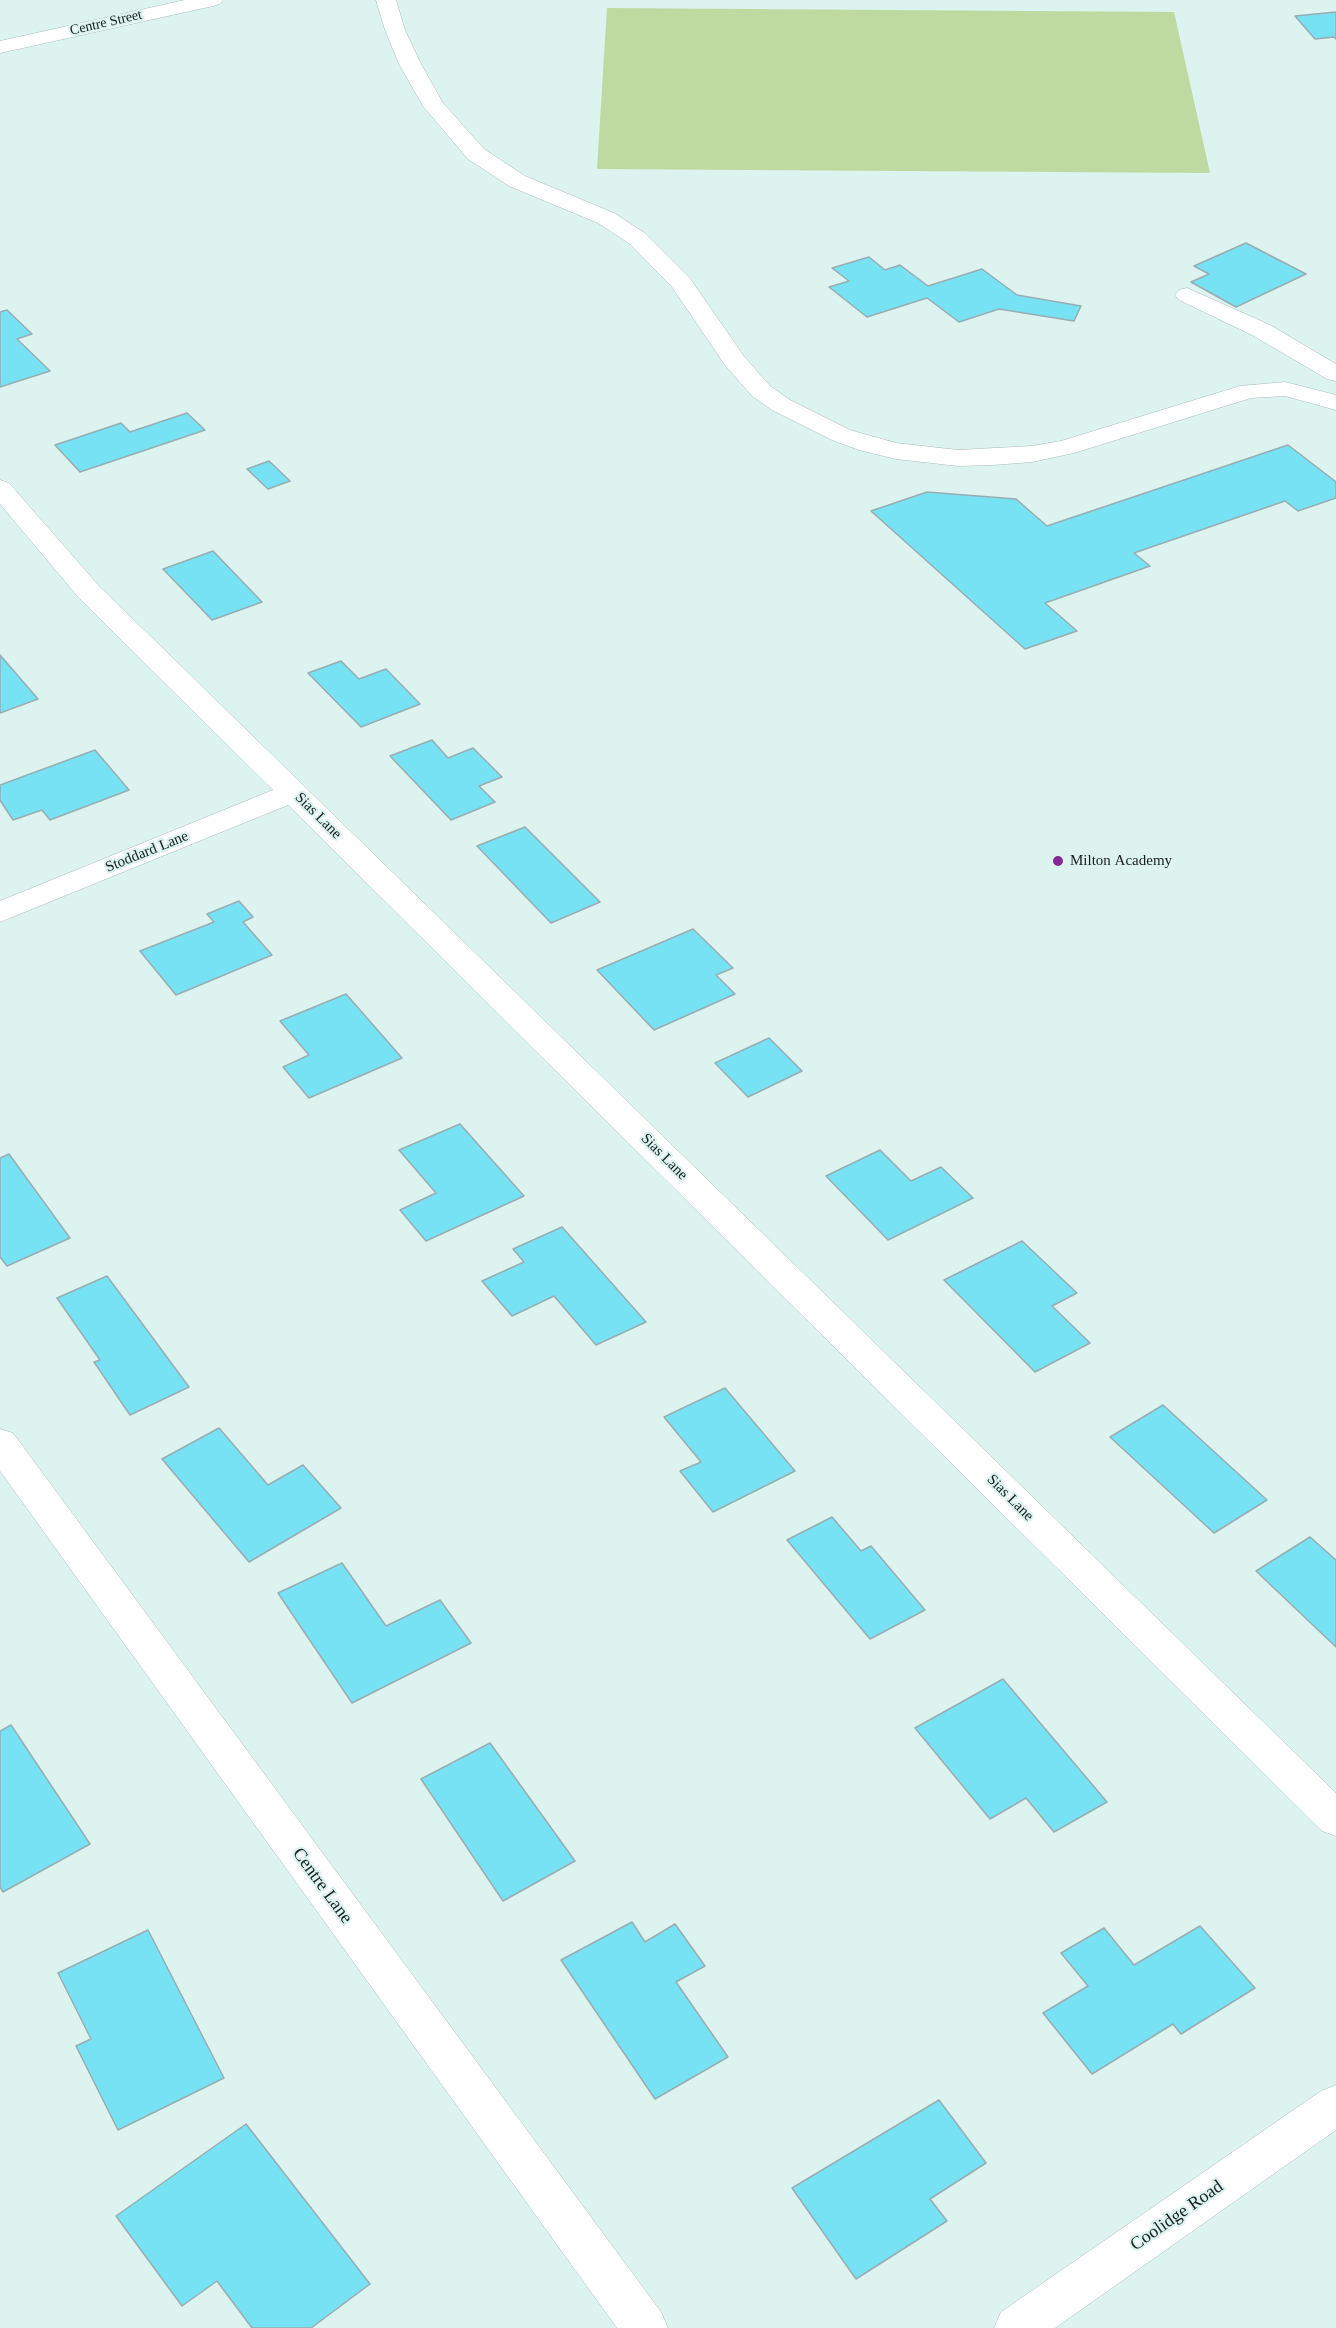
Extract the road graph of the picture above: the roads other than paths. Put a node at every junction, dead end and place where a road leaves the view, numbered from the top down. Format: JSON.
{"nodes":[{"id":1,"x":213,"y":0,"type":"edge"},
{"id":2,"x":386,"y":0,"type":"edge"},
{"id":3,"x":0,"y":47,"type":"edge"},
{"id":4,"x":1187,"y":295,"type":"dead end"},
{"id":5,"x":1336,"y":374,"type":"edge"},
{"id":6,"x":1333,"y":397,"type":"edge"},
{"id":7,"x":0,"y":488,"type":"edge"},
{"id":8,"x":294,"y":792,"type":"junction"},
{"id":9,"x":0,"y":912,"type":"edge"},
{"id":10,"x":0,"y":1443,"type":"edge"},
{"id":11,"x":1336,"y":1819,"type":"edge"},
{"id":12,"x":1336,"y":2104,"type":"edge"},
{"id":13,"x":645,"y":2328,"type":"edge"},
{"id":14,"x":1017,"y":2328,"type":"edge"}],
"edges":[{"from":1,"to":3,"type":"street","name":"Centre Street"},
{"from":2,"to":6,"type":"street"},
{"from":4,"to":5,"type":"street"},
{"from":7,"to":8,"type":"street","name":"Sias Lane"},
{"from":8,"to":9,"type":"street","name":"Stoddard Lane"},
{"from":8,"to":11,"type":"street","name":"Sias Lane"},
{"from":10,"to":13,"type":"street","name":"Centre Lane"},
{"from":12,"to":14,"type":"street","name":"Coolidge Road"}]}
